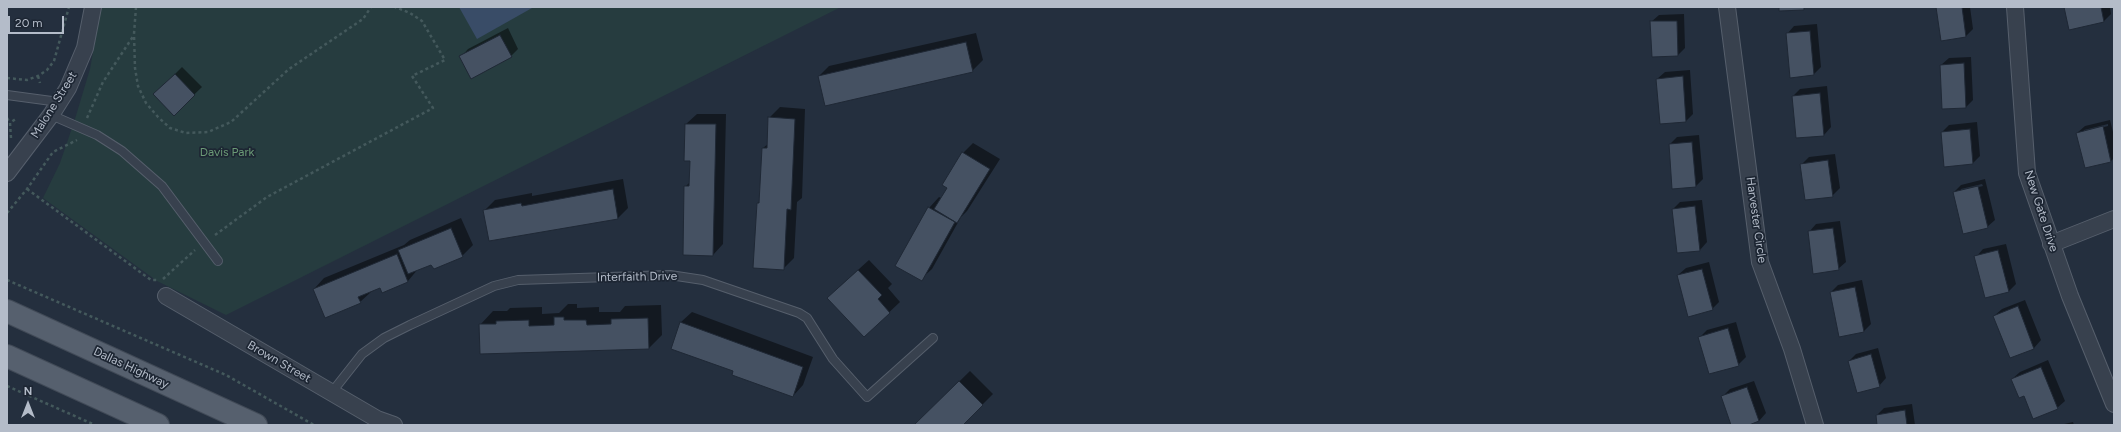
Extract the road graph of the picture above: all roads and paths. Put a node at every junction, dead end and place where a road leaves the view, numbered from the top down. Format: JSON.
{"nodes":[{"id":1,"x":69,"y":7,"type":"edge"},
{"id":2,"x":93,"y":7,"type":"edge"},
{"id":3,"x":136,"y":7,"type":"edge"},
{"id":4,"x":371,"y":7,"type":"edge"},
{"id":5,"x":395,"y":7,"type":"edge"},
{"id":6,"x":1727,"y":7,"type":"edge"},
{"id":7,"x":2015,"y":7,"type":"edge"},
{"id":8,"x":38,"y":76,"type":"junction"},
{"id":9,"x":7,"y":78,"type":"edge"},
{"id":10,"x":40,"y":83,"type":"dead end"},
{"id":11,"x":7,"y":95,"type":"edge"},
{"id":12,"x":55,"y":108,"type":"junction"},
{"id":13,"x":7,"y":118,"type":"edge"},
{"id":14,"x":17,"y":118,"type":"dead end"},
{"id":15,"x":10,"y":123,"type":"junction"},
{"id":16,"x":10,"y":145,"type":"dead end"},
{"id":17,"x":7,"y":173,"type":"edge"},
{"id":18,"x":27,"y":189,"type":"dead end"},
{"id":19,"x":2114,"y":219,"type":"edge"},
{"id":20,"x":204,"y":243,"type":"junction"},
{"id":21,"x":2051,"y":244,"type":"junction"},
{"id":22,"x":218,"y":260,"type":"dead end"},
{"id":23,"x":7,"y":280,"type":"edge"},
{"id":24,"x":166,"y":296,"type":"dead end"},
{"id":25,"x":7,"y":311,"type":"edge"},
{"id":26,"x":933,"y":338,"type":"dead end"},
{"id":27,"x":7,"y":356,"type":"edge"},
{"id":28,"x":7,"y":386,"type":"edge"},
{"id":29,"x":332,"y":392,"type":"junction"},
{"id":30,"x":2114,"y":404,"type":"edge"},
{"id":31,"x":95,"y":425,"type":"edge"},
{"id":32,"x":158,"y":425,"type":"edge"},
{"id":33,"x":256,"y":425,"type":"edge"},
{"id":34,"x":314,"y":425,"type":"edge"},
{"id":35,"x":394,"y":425,"type":"edge"},
{"id":36,"x":1815,"y":425,"type":"edge"}],
"edges":[{"from":1,"to":8,"type":"path"},
{"from":2,"to":12,"type":"street","name":"Malone Street"},
{"from":3,"to":4,"type":"path"},
{"from":5,"to":20,"type":"path"},
{"from":6,"to":36,"type":"street","name":"Harvester Circle"},
{"from":7,"to":21,"type":"street","name":"New Gate Drive"},
{"from":8,"to":9,"type":"path"},
{"from":8,"to":10,"type":"path"},
{"from":11,"to":12,"type":"lane"},
{"from":12,"to":17,"type":"street","name":"Malone Street"},
{"from":12,"to":20,"type":"lane"},
{"from":13,"to":15,"type":"path"},
{"from":14,"to":15,"type":"path"},
{"from":15,"to":16,"type":"path"},
{"from":18,"to":20,"type":"path"},
{"from":19,"to":21,"type":"street"},
{"from":20,"to":22,"type":"lane"},
{"from":21,"to":30,"type":"street","name":"New Gate Drive"},
{"from":23,"to":34,"type":"path"},
{"from":24,"to":29,"type":"street","name":"Brown Street"},
{"from":25,"to":33,"type":"main road","name":"Dallas Highway"},
{"from":26,"to":29,"type":"lane","name":"Interfaith Drive"},
{"from":27,"to":32,"type":"main road"},
{"from":28,"to":31,"type":"path"},
{"from":29,"to":35,"type":"street","name":"Brown Street"}]}
